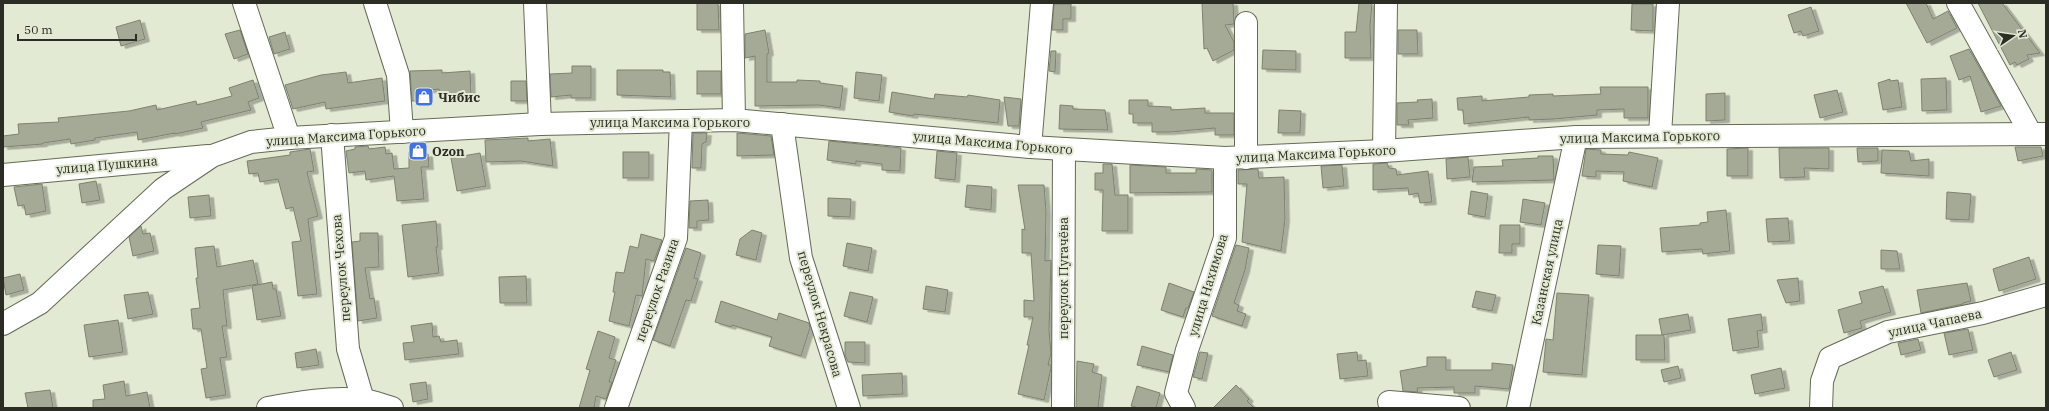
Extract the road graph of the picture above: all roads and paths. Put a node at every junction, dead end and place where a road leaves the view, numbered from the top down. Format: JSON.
{"nodes":[{"id":1,"x":244,"y":3,"type":"edge"},
{"id":2,"x":375,"y":3,"type":"edge"},
{"id":3,"x":535,"y":3,"type":"edge"},
{"id":4,"x":732,"y":3,"type":"edge"},
{"id":5,"x":1042,"y":3,"type":"edge"},
{"id":6,"x":1386,"y":3,"type":"edge"},
{"id":7,"x":1668,"y":3,"type":"edge"},
{"id":8,"x":1958,"y":3,"type":"edge"},
{"id":9,"x":1246,"y":23,"type":"dead end"},
{"id":10,"x":734,"y":120,"type":"junction"},
{"id":11,"x":681,"y":121,"type":"junction"},
{"id":12,"x":540,"y":124,"type":"junction"},
{"id":13,"x":782,"y":124,"type":"junction"},
{"id":14,"x":402,"y":132,"type":"junction"},
{"id":15,"x":2039,"y":134,"type":"edge"},
{"id":16,"x":332,"y":135,"type":"junction"},
{"id":17,"x":1660,"y":135,"type":"junction"},
{"id":18,"x":1576,"y":137,"type":"junction"},
{"id":19,"x":289,"y":138,"type":"junction"},
{"id":20,"x":1030,"y":147,"type":"junction"},
{"id":21,"x":1064,"y":149,"type":"junction"},
{"id":22,"x":1384,"y":151,"type":"junction"},
{"id":23,"x":212,"y":156,"type":"junction"},
{"id":24,"x":1235,"y":158,"type":"junction"},
{"id":25,"x":3,"y":175,"type":"edge"},
{"id":26,"x":2046,"y":295,"type":"edge"},
{"id":27,"x":3,"y":324,"type":"edge"},
{"id":28,"x":363,"y":400,"type":"junction"},
{"id":29,"x":1389,"y":402,"type":"dead end"},
{"id":30,"x":268,"y":408,"type":"edge"},
{"id":31,"x":392,"y":408,"type":"edge"},
{"id":32,"x":616,"y":408,"type":"edge"},
{"id":33,"x":849,"y":408,"type":"edge"},
{"id":34,"x":1063,"y":408,"type":"edge"},
{"id":35,"x":1184,"y":408,"type":"edge"},
{"id":36,"x":1459,"y":408,"type":"edge"},
{"id":37,"x":1518,"y":408,"type":"edge"},
{"id":38,"x":1821,"y":408,"type":"edge"}],
"edges":[{"from":1,"to":19,"type":"street"},
{"from":2,"to":14,"type":"street"},
{"from":3,"to":12,"type":"street"},
{"from":4,"to":10,"type":"street"},
{"from":5,"to":20,"type":"street"},
{"from":6,"to":22,"type":"street"},
{"from":7,"to":17,"type":"street"},
{"from":8,"to":15,"type":"street"},
{"from":9,"to":24,"type":"street","name":"улица Нахимова"},
{"from":10,"to":11,"type":"street","name":"улица Максима Горького"},
{"from":10,"to":13,"type":"street","name":"улица Максима Горького"},
{"from":11,"to":12,"type":"street","name":"улица Максима Горького"},
{"from":11,"to":32,"type":"street","name":"переулок Разина"},
{"from":12,"to":14,"type":"street","name":"улица Максима Горького"},
{"from":13,"to":20,"type":"street","name":"улица Максима Горького"},
{"from":13,"to":33,"type":"street","name":"переулок Некрасова"},
{"from":14,"to":16,"type":"street","name":"улица Максима Горького"},
{"from":15,"to":17,"type":"street","name":"улица Максима Горького"},
{"from":16,"to":19,"type":"street","name":"улица Максима Горького"},
{"from":16,"to":28,"type":"street","name":"переулок Чехова"},
{"from":17,"to":18,"type":"street","name":"улица Максима Горького"},
{"from":18,"to":22,"type":"street","name":"улица Максима Горького"},
{"from":18,"to":37,"type":"street","name":"Казанская улица"},
{"from":19,"to":23,"type":"street","name":"улица Максима Горького"},
{"from":20,"to":21,"type":"street","name":"улица Максима Горького"},
{"from":21,"to":24,"type":"street","name":"улица Максима Горького"},
{"from":21,"to":34,"type":"street","name":"переулок Пугачёва"},
{"from":22,"to":24,"type":"street","name":"улица Максима Горького"},
{"from":23,"to":25,"type":"street","name":"улица Пушкина"},
{"from":23,"to":27,"type":"street","name":"улица Максима Горького"},
{"from":24,"to":35,"type":"street","name":"улица Нахимова"},
{"from":26,"to":38,"type":"street","name":"улица Чапаева"},
{"from":28,"to":30,"type":"street"},
{"from":28,"to":31,"type":"street"},
{"from":29,"to":36,"type":"street"}]}
